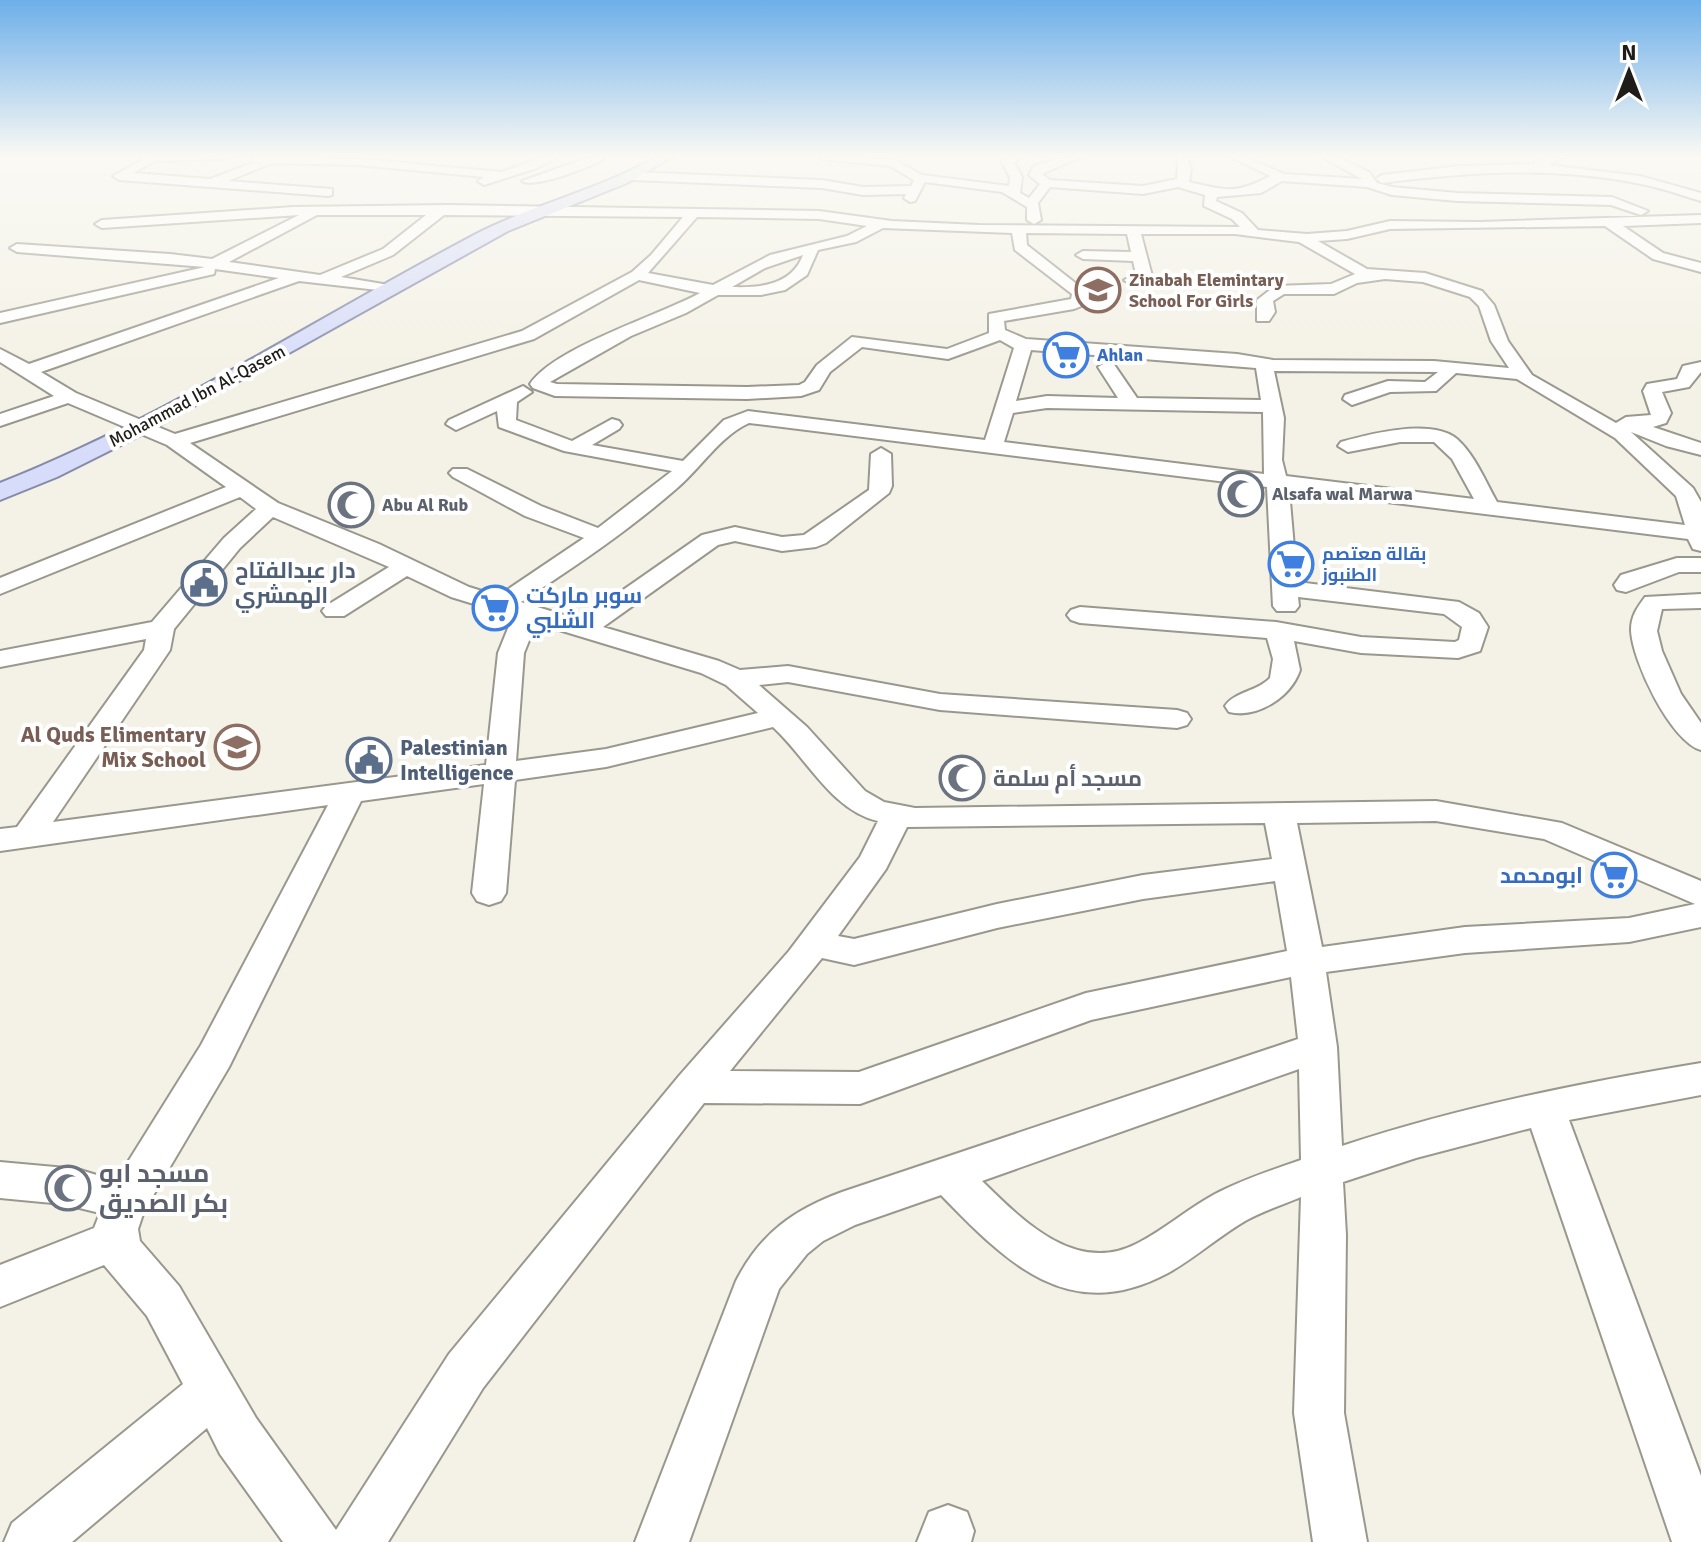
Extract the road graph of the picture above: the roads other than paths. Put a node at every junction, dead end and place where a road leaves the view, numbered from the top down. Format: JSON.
{"nodes":[{"id":1,"x":90,"y":228,"type":"edge"},
{"id":2,"x":285,"y":228,"type":"edge"},
{"id":3,"x":420,"y":228,"type":"edge"},
{"id":4,"x":501,"y":228,"type":"edge"},
{"id":5,"x":681,"y":228,"type":"edge"},
{"id":6,"x":872,"y":228,"type":"edge"},
{"id":7,"x":1027,"y":228,"type":"edge"},
{"id":8,"x":1078,"y":228,"type":"edge"},
{"id":9,"x":1250,"y":228,"type":"edge"},
{"id":10,"x":1377,"y":228,"type":"edge"},
{"id":11,"x":1617,"y":228,"type":"edge"},
{"id":12,"x":87,"y":229,"type":"dead end"},
{"id":13,"x":1133,"y":229,"type":"junction"},
{"id":14,"x":1254,"y":232,"type":"junction"},
{"id":15,"x":65,"y":236,"type":"dead end"},
{"id":16,"x":1302,"y":238,"type":"junction"},
{"id":17,"x":811,"y":249,"type":"junction"},
{"id":18,"x":9,"y":254,"type":"edge"},
{"id":19,"x":1083,"y":255,"type":"dead end"},
{"id":20,"x":1139,"y":257,"type":"junction"},
{"id":21,"x":221,"y":265,"type":"junction"},
{"id":22,"x":41,"y":266,"type":"dead end"},
{"id":23,"x":1701,"y":268,"type":"edge"},
{"id":24,"x":637,"y":275,"type":"junction"},
{"id":25,"x":1380,"y":276,"type":"junction"},
{"id":26,"x":298,"y":277,"type":"junction"},
{"id":27,"x":319,"y":280,"type":"junction"},
{"id":28,"x":1132,"y":280,"type":"dead end"},
{"id":29,"x":107,"y":286,"type":"junction"},
{"id":30,"x":390,"y":289,"type":"junction"},
{"id":31,"x":718,"y":290,"type":"junction"},
{"id":32,"x":750,"y":293,"type":"junction"},
{"id":33,"x":746,"y":310,"type":"dead end"},
{"id":34,"x":0,"y":318,"type":"edge"},
{"id":35,"x":1263,"y":318,"type":"dead end"},
{"id":36,"x":168,"y":320,"type":"junction"},
{"id":37,"x":999,"y":335,"type":"junction"},
{"id":38,"x":1022,"y":344,"type":"junction"},
{"id":39,"x":0,"y":354,"type":"edge"},
{"id":40,"x":1273,"y":365,"type":"junction"},
{"id":41,"x":1107,"y":367,"type":"dead end"},
{"id":42,"x":1452,"y":367,"type":"junction"},
{"id":43,"x":1701,"y":367,"type":"edge"},
{"id":44,"x":27,"y":371,"type":"junction"},
{"id":45,"x":1521,"y":374,"type":"junction"},
{"id":46,"x":539,"y":384,"type":"junction"},
{"id":47,"x":747,"y":393,"type":"junction"},
{"id":48,"x":69,"y":397,"type":"junction"},
{"id":49,"x":508,"y":399,"type":"junction"},
{"id":50,"x":1352,"y":399,"type":"dead end"},
{"id":51,"x":1131,"y":403,"type":"junction"},
{"id":52,"x":1271,"y":406,"type":"junction"},
{"id":53,"x":1006,"y":408,"type":"junction"},
{"id":54,"x":0,"y":420,"type":"edge"},
{"id":55,"x":735,"y":420,"type":"junction"},
{"id":56,"x":1599,"y":421,"type":"junction"},
{"id":57,"x":1626,"y":423,"type":"junction"},
{"id":58,"x":456,"y":424,"type":"dead end"},
{"id":59,"x":135,"y":425,"type":"junction"},
{"id":60,"x":612,"y":425,"type":"dead end"},
{"id":61,"x":174,"y":441,"type":"junction"},
{"id":62,"x":577,"y":446,"type":"junction"},
{"id":63,"x":1348,"y":446,"type":"dead end"},
{"id":64,"x":993,"y":447,"type":"junction"},
{"id":65,"x":1701,"y":449,"type":"edge"},
{"id":66,"x":881,"y":454,"type":"dead end"},
{"id":67,"x":688,"y":468,"type":"junction"},
{"id":68,"x":460,"y":473,"type":"dead end"},
{"id":69,"x":1276,"y":481,"type":"junction"},
{"id":70,"x":0,"y":486,"type":"edge"},
{"id":71,"x":241,"y":489,"type":"junction"},
{"id":72,"x":0,"y":492,"type":"edge"},
{"id":73,"x":1489,"y":507,"type":"junction"},
{"id":74,"x":270,"y":508,"type":"junction"},
{"id":75,"x":601,"y":537,"type":"junction"},
{"id":76,"x":1698,"y":539,"type":"edge"},
{"id":77,"x":1701,"y":565,"type":"edge"},
{"id":78,"x":406,"y":566,"type":"junction"},
{"id":79,"x":1626,"y":585,"type":"dead end"},
{"id":80,"x":0,"y":587,"type":"edge"},
{"id":81,"x":1286,"y":588,"type":"junction"},
{"id":82,"x":1701,"y":601,"type":"edge"},
{"id":83,"x":514,"y":609,"type":"junction"},
{"id":84,"x":335,"y":611,"type":"dead end"},
{"id":85,"x":1080,"y":615,"type":"dead end"},
{"id":86,"x":161,"y":628,"type":"junction"},
{"id":87,"x":582,"y":630,"type":"junction"},
{"id":88,"x":1276,"y":630,"type":"junction"},
{"id":89,"x":0,"y":659,"type":"edge"},
{"id":90,"x":736,"y":679,"type":"junction"},
{"id":91,"x":1239,"y":706,"type":"dead end"},
{"id":92,"x":779,"y":717,"type":"junction"},
{"id":93,"x":1177,"y":719,"type":"dead end"},
{"id":94,"x":1701,"y":741,"type":"edge"},
{"id":95,"x":498,"y":775,"type":"junction"},
{"id":96,"x":351,"y":791,"type":"junction"},
{"id":97,"x":1279,"y":811,"type":"junction"},
{"id":98,"x":896,"y":817,"type":"junction"},
{"id":99,"x":14,"y":838,"type":"edge"},
{"id":100,"x":1289,"y":868,"type":"junction"},
{"id":101,"x":489,"y":893,"type":"dead end"},
{"id":102,"x":1701,"y":894,"type":"edge"},
{"id":103,"x":1701,"y":915,"type":"edge"},
{"id":104,"x":814,"y":944,"type":"junction"},
{"id":105,"x":1307,"y":962,"type":"junction"},
{"id":106,"x":1318,"y":1047,"type":"junction"},
{"id":107,"x":1701,"y":1079,"type":"edge"},
{"id":108,"x":693,"y":1087,"type":"junction"},
{"id":109,"x":1545,"y":1109,"type":"junction"},
{"id":110,"x":1322,"y":1170,"type":"junction"},
{"id":111,"x":948,"y":1175,"type":"junction"},
{"id":112,"x":0,"y":1180,"type":"edge"},
{"id":113,"x":120,"y":1222,"type":"junction"},
{"id":114,"x":0,"y":1286,"type":"edge"},
{"id":115,"x":213,"y":1391,"type":"junction"},
{"id":116,"x":31,"y":1542,"type":"edge"},
{"id":117,"x":315,"y":1542,"type":"edge"},
{"id":118,"x":358,"y":1542,"type":"edge"},
{"id":119,"x":662,"y":1542,"type":"edge"},
{"id":120,"x":1340,"y":1542,"type":"edge"},
{"id":121,"x":1699,"y":1542,"type":"edge"}],
"edges":[{"from":1,"to":12,"type":"street"},
{"from":2,"to":21,"type":"street"},
{"from":3,"to":27,"type":"street"},
{"from":4,"to":30,"type":"main road","name":"Mohammad Ibn Al-Qasem"},
{"from":5,"to":24,"type":"street"},
{"from":6,"to":17,"type":"street"},
{"from":7,"to":37,"type":"street"},
{"from":8,"to":13,"type":"street"},
{"from":9,"to":14,"type":"street"},
{"from":10,"to":16,"type":"street"},
{"from":11,"to":23,"type":"street"},
{"from":13,"to":14,"type":"street"},
{"from":13,"to":20,"type":"street"},
{"from":14,"to":16,"type":"street"},
{"from":15,"to":18,"type":"street"},
{"from":16,"to":25,"type":"street"},
{"from":17,"to":31,"type":"street"},
{"from":17,"to":32,"type":"street"},
{"from":18,"to":21,"type":"street"},
{"from":18,"to":22,"type":"street"},
{"from":19,"to":20,"type":"street"},
{"from":20,"to":28,"type":"street"},
{"from":21,"to":26,"type":"street"},
{"from":21,"to":29,"type":"street"},
{"from":24,"to":31,"type":"street"},
{"from":24,"to":61,"type":"street"},
{"from":25,"to":35,"type":"street"},
{"from":25,"to":45,"type":"street"},
{"from":26,"to":27,"type":"street"},
{"from":26,"to":36,"type":"street"},
{"from":27,"to":30,"type":"street"},
{"from":29,"to":34,"type":"street"},
{"from":29,"to":36,"type":"street"},
{"from":30,"to":59,"type":"main road","name":"Mohammad Ibn Al-Qasem"},
{"from":31,"to":32,"type":"street"},
{"from":31,"to":46,"type":"street"},
{"from":32,"to":33,"type":"street"},
{"from":36,"to":44,"type":"street"},
{"from":37,"to":38,"type":"street"},
{"from":37,"to":47,"type":"street"},
{"from":38,"to":40,"type":"street"},
{"from":38,"to":53,"type":"street"},
{"from":39,"to":44,"type":"street"},
{"from":40,"to":42,"type":"street"},
{"from":40,"to":52,"type":"street"},
{"from":41,"to":51,"type":"street"},
{"from":42,"to":45,"type":"street"},
{"from":42,"to":50,"type":"street"},
{"from":43,"to":57,"type":"street"},
{"from":44,"to":48,"type":"street"},
{"from":45,"to":56,"type":"street"},
{"from":46,"to":47,"type":"street"},
{"from":46,"to":49,"type":"street"},
{"from":47,"to":55,"type":"street"},
{"from":48,"to":54,"type":"street"},
{"from":48,"to":59,"type":"street"},
{"from":49,"to":58,"type":"street"},
{"from":49,"to":62,"type":"street"},
{"from":51,"to":52,"type":"street"},
{"from":51,"to":53,"type":"street"},
{"from":52,"to":69,"type":"street"},
{"from":53,"to":64,"type":"street"},
{"from":55,"to":64,"type":"street"},
{"from":55,"to":67,"type":"street"},
{"from":56,"to":57,"type":"street"},
{"from":56,"to":76,"type":"street"},
{"from":57,"to":65,"type":"street"},
{"from":59,"to":61,"type":"street"},
{"from":59,"to":70,"type":"main road","name":"Mohammad Ibn Al-Qasem"},
{"from":59,"to":72,"type":"main road","name":"Mohammad Ibn Al-Qasem"},
{"from":60,"to":62,"type":"street"},
{"from":61,"to":71,"type":"street"},
{"from":62,"to":67,"type":"street"},
{"from":63,"to":73,"type":"street"},
{"from":64,"to":69,"type":"street"},
{"from":66,"to":87,"type":"street"},
{"from":67,"to":75,"type":"street"},
{"from":68,"to":75,"type":"street"},
{"from":69,"to":73,"type":"street"},
{"from":69,"to":81,"type":"street"},
{"from":71,"to":74,"type":"street"},
{"from":71,"to":80,"type":"street"},
{"from":73,"to":76,"type":"street"},
{"from":74,"to":78,"type":"street"},
{"from":74,"to":86,"type":"street"},
{"from":75,"to":83,"type":"street"},
{"from":77,"to":79,"type":"street"},
{"from":78,"to":83,"type":"street"},
{"from":78,"to":84,"type":"street"},
{"from":81,"to":88,"type":"street"},
{"from":81,"to":88,"type":"street"},
{"from":82,"to":94,"type":"street"},
{"from":83,"to":87,"type":"street"},
{"from":83,"to":95,"type":"street"},
{"from":85,"to":88,"type":"street"},
{"from":86,"to":89,"type":"street"},
{"from":86,"to":99,"type":"street"},
{"from":87,"to":90,"type":"street"},
{"from":88,"to":91,"type":"street"},
{"from":90,"to":92,"type":"street"},
{"from":90,"to":93,"type":"street"},
{"from":92,"to":95,"type":"street"},
{"from":92,"to":98,"type":"street"},
{"from":95,"to":96,"type":"street"},
{"from":95,"to":101,"type":"street"},
{"from":96,"to":99,"type":"street"},
{"from":96,"to":113,"type":"street"},
{"from":97,"to":98,"type":"street"},
{"from":97,"to":100,"type":"street"},
{"from":97,"to":102,"type":"street"},
{"from":98,"to":104,"type":"street"},
{"from":100,"to":104,"type":"street"},
{"from":100,"to":105,"type":"street"},
{"from":103,"to":105,"type":"street"},
{"from":104,"to":108,"type":"street"},
{"from":105,"to":106,"type":"street"},
{"from":105,"to":108,"type":"street"},
{"from":106,"to":110,"type":"street"},
{"from":106,"to":111,"type":"street"},
{"from":107,"to":109,"type":"street"},
{"from":108,"to":118,"type":"street"},
{"from":109,"to":110,"type":"street"},
{"from":109,"to":121,"type":"street"},
{"from":110,"to":111,"type":"street"},
{"from":110,"to":120,"type":"street"},
{"from":111,"to":119,"type":"street"},
{"from":112,"to":113,"type":"street"},
{"from":113,"to":114,"type":"street"},
{"from":113,"to":115,"type":"street"},
{"from":115,"to":116,"type":"street"},
{"from":115,"to":117,"type":"street"}]}
